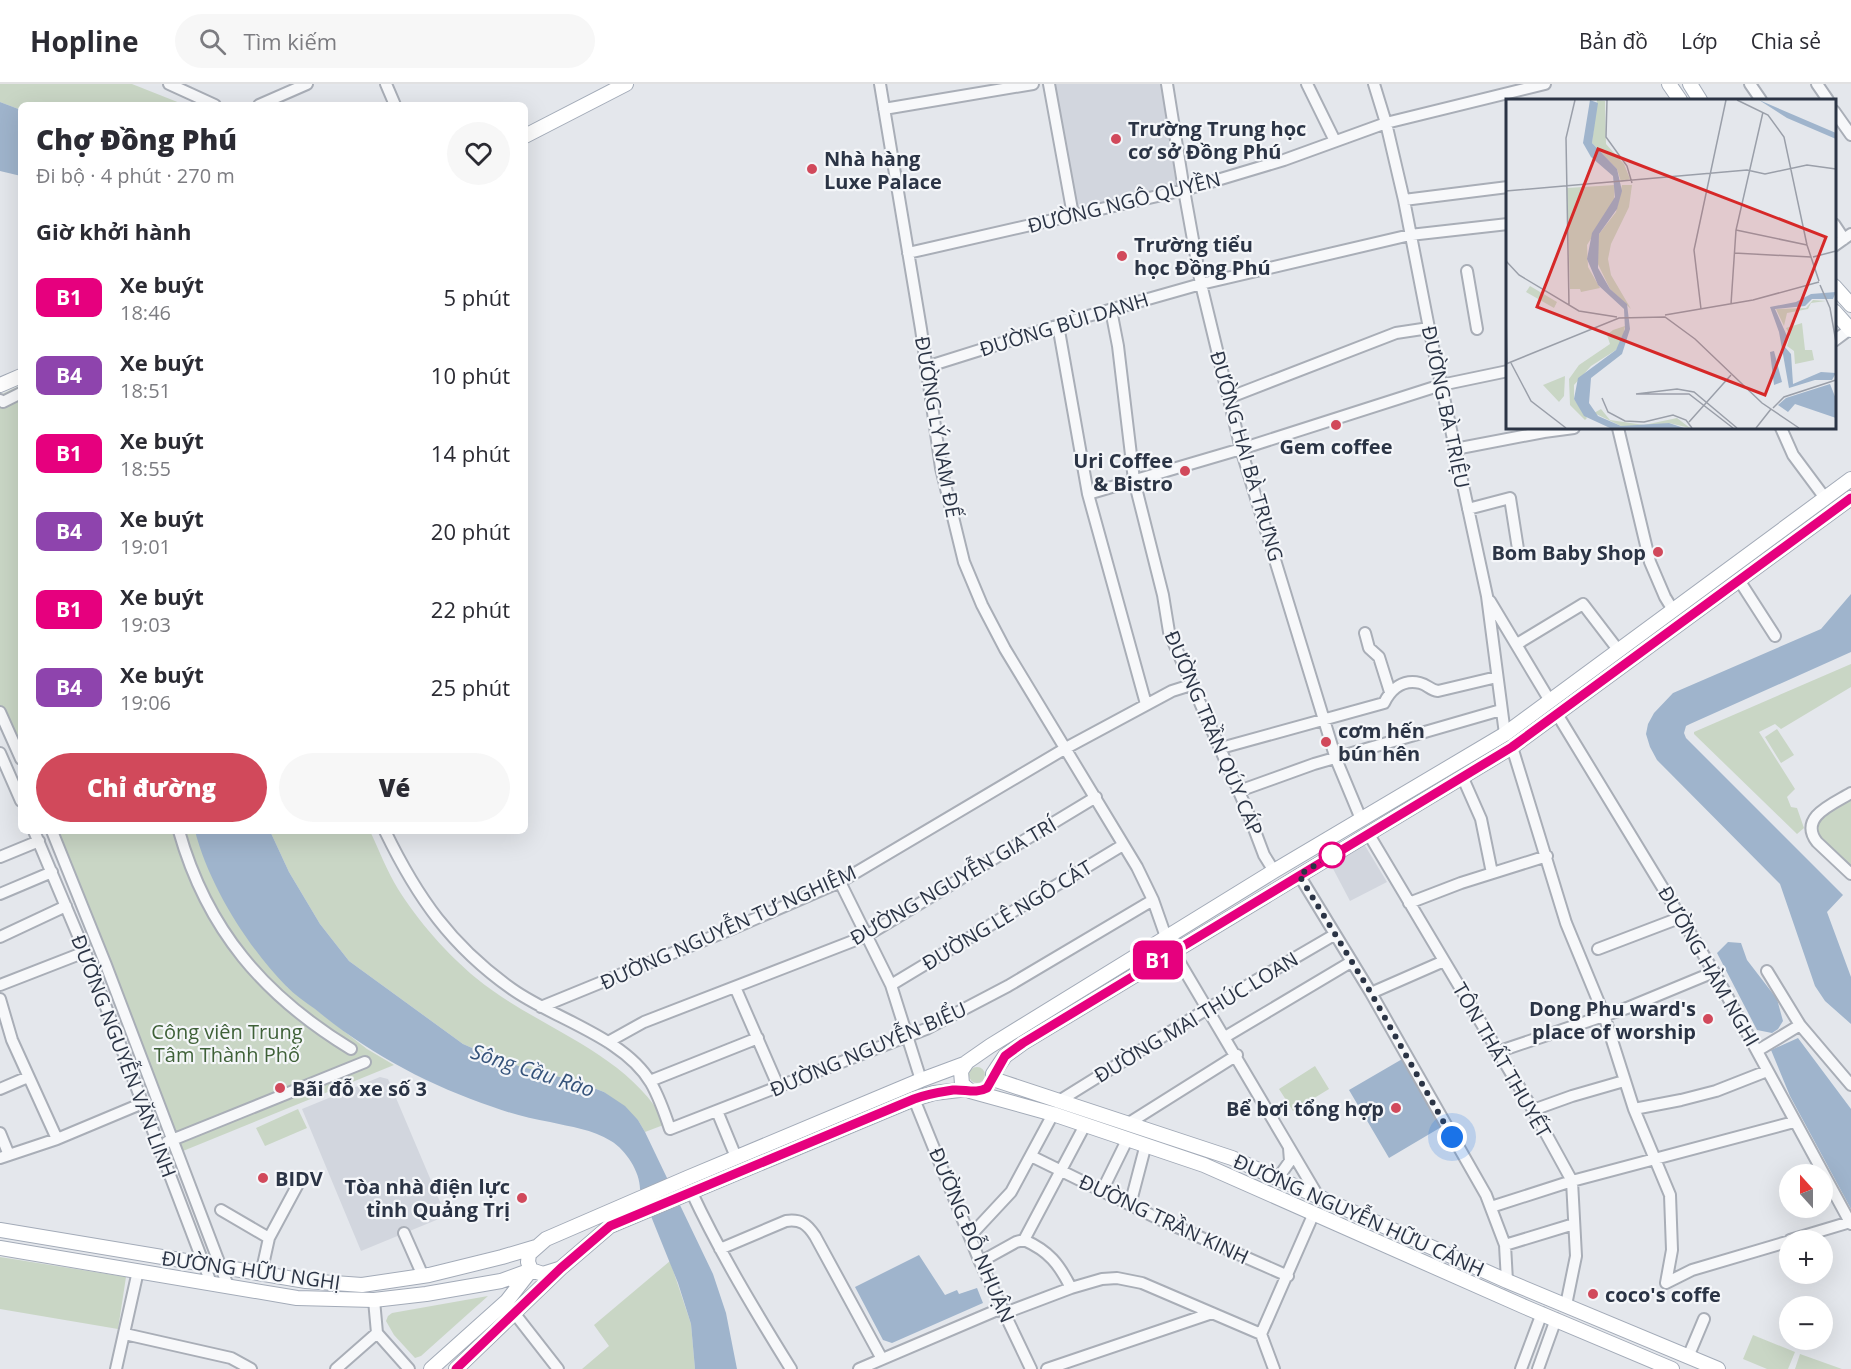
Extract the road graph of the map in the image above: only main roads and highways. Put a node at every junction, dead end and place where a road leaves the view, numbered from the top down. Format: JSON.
{"nodes":[{"id":1,"x":626,"y":84,"type":"edge"},
{"id":2,"x":1669,"y":84,"type":"edge"},
{"id":3,"x":1690,"y":84,"type":"edge"},
{"id":4,"x":1679,"y":99,"type":"edge"},
{"id":5,"x":1700,"y":99,"type":"edge"},
{"id":6,"x":528,"y":134,"type":"edge"},
{"id":7,"x":1836,"y":288,"type":"edge"},
{"id":8,"x":1851,"y":305,"type":"edge"},
{"id":9,"x":1836,"y":313,"type":"edge"},
{"id":10,"x":1851,"y":330,"type":"edge"},
{"id":11,"x":18,"y":377,"type":"edge"},
{"id":12,"x":0,"y":385,"type":"edge"},
{"id":13,"x":1851,"y":479,"type":"edge"},
{"id":14,"x":1851,"y":498,"type":"edge"},
{"id":15,"x":1733,"y":566,"type":"junction"},
{"id":16,"x":1739,"y":580,"type":"junction"},
{"id":17,"x":1550,"y":701,"type":"junction"},
{"id":18,"x":1557,"y":714,"type":"junction"},
{"id":19,"x":1360,"y":819,"type":"junction"},
{"id":20,"x":1368,"y":833,"type":"junction"},
{"id":21,"x":1166,"y":937,"type":"junction"},
{"id":22,"x":1173,"y":951,"type":"junction"},
{"id":23,"x":967,"y":1063,"type":"junction"},
{"id":24,"x":993,"y":1076,"type":"junction"},
{"id":25,"x":972,"y":1091,"type":"junction"},
{"id":26,"x":1278,"y":1178,"type":"junction"},
{"id":27,"x":683,"y":1190,"type":"junction"},
{"id":28,"x":1269,"y":1193,"type":"junction"},
{"id":29,"x":1318,"y":1196,"type":"junction"},
{"id":30,"x":648,"y":1202,"type":"junction"},
{"id":31,"x":1314,"y":1213,"type":"junction"},
{"id":32,"x":0,"y":1230,"type":"edge"},
{"id":33,"x":28,"y":1235,"type":"junction"},
{"id":34,"x":557,"y":1236,"type":"junction"},
{"id":35,"x":536,"y":1246,"type":"junction"},
{"id":36,"x":0,"y":1248,"type":"edge"},
{"id":37,"x":22,"y":1252,"type":"junction"},
{"id":38,"x":566,"y":1264,"type":"junction"},
{"id":39,"x":531,"y":1270,"type":"junction"},
{"id":40,"x":1566,"y":1305,"type":"junction"},
{"id":41,"x":1557,"y":1320,"type":"junction"},
{"id":42,"x":431,"y":1369,"type":"edge"},
{"id":43,"x":456,"y":1369,"type":"edge"},
{"id":44,"x":1672,"y":1369,"type":"edge"},
{"id":45,"x":1718,"y":1369,"type":"edge"}],
"edges":[{"from":1,"to":6,"type":"main road"},
{"from":2,"to":4,"type":"main road"},
{"from":3,"to":5,"type":"main road"},
{"from":7,"to":8,"type":"main road"},
{"from":9,"to":10,"type":"main road"},
{"from":11,"to":12,"type":"main road"},
{"from":13,"to":15,"type":"main road"},
{"from":14,"to":16,"type":"main road"},
{"from":15,"to":16,"type":"main road"},
{"from":15,"to":17,"type":"main road"},
{"from":16,"to":18,"type":"main road"},
{"from":17,"to":18,"type":"main road"},
{"from":17,"to":19,"type":"main road"},
{"from":18,"to":20,"type":"main road"},
{"from":19,"to":20,"type":"main road"},
{"from":19,"to":21,"type":"main road"},
{"from":20,"to":22,"type":"main road"},
{"from":21,"to":22,"type":"main road"},
{"from":21,"to":23,"type":"main road"},
{"from":22,"to":24,"type":"main road"},
{"from":23,"to":24,"type":"main road"},
{"from":23,"to":25,"type":"main road"},
{"from":23,"to":27,"type":"main road"},
{"from":24,"to":25,"type":"main road"},
{"from":24,"to":26,"type":"main road","name":"ĐƯỜNG NGUYỄN HỮU CẢNH"},
{"from":25,"to":27,"type":"main road"},
{"from":25,"to":28,"type":"main road","name":"ĐƯỜNG NGUYỄN HỮU CẢNH"},
{"from":26,"to":28,"type":"main road"},
{"from":26,"to":29,"type":"main road","name":"ĐƯỜNG NGUYỄN HỮU CẢNH"},
{"from":27,"to":30,"type":"main road"},
{"from":28,"to":31,"type":"main road","name":"ĐƯỜNG NGUYỄN HỮU CẢNH"},
{"from":29,"to":31,"type":"main road"},
{"from":29,"to":40,"type":"main road","name":"ĐƯỜNG NGUYỄN HỮU CẢNH"},
{"from":30,"to":34,"type":"main road"},
{"from":30,"to":38,"type":"main road"},
{"from":31,"to":41,"type":"main road","name":"ĐƯỜNG NGUYỄN HỮU CẢNH"},
{"from":32,"to":33,"type":"main road","name":"ĐƯỜNG HỮU NGHỊ"},
{"from":33,"to":35,"type":"main road","name":"ĐƯỜNG HỮU NGHỊ"},
{"from":33,"to":37,"type":"main road"},
{"from":34,"to":35,"type":"main road"},
{"from":34,"to":38,"type":"main road"},
{"from":35,"to":39,"type":"main road"},
{"from":36,"to":37,"type":"main road","name":"ĐƯỜNG HỮU NGHỊ"},
{"from":37,"to":39,"type":"main road","name":"ĐƯỜNG HỮU NGHỊ"},
{"from":38,"to":39,"type":"main road"},
{"from":38,"to":43,"type":"main road"},
{"from":39,"to":42,"type":"main road"},
{"from":40,"to":41,"type":"main road"},
{"from":40,"to":45,"type":"main road","name":"ĐƯỜNG NGUYỄN HỮU CẢNH"},
{"from":41,"to":44,"type":"main road","name":"ĐƯỜNG NGUYỄN HỮU CẢNH"}]}
